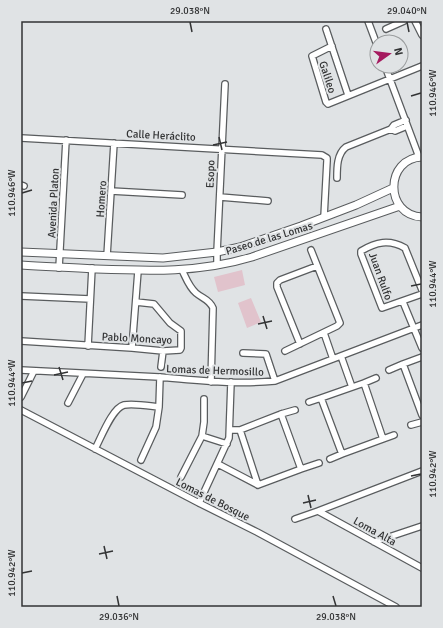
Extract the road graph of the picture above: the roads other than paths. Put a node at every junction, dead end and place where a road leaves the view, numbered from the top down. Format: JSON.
{"nodes":[{"id":1,"x":368,"y":21,"type":"edge"},
{"id":2,"x":404,"y":21,"type":"edge"},
{"id":3,"x":415,"y":21,"type":"edge"},
{"id":4,"x":326,"y":29,"type":"dead end"},
{"id":5,"x":386,"y":29,"type":"dead end"},
{"id":6,"x":373,"y":34,"type":"edge"},
{"id":7,"x":422,"y":35,"type":"edge"},
{"id":8,"x":332,"y":46,"type":"junction"},
{"id":9,"x":422,"y":66,"type":"edge"},
{"id":10,"x":388,"y":74,"type":"edge"},
{"id":11,"x":390,"y":79,"type":"junction"},
{"id":12,"x":225,"y":84,"type":"dead end"},
{"id":13,"x":348,"y":95,"type":"junction"},
{"id":14,"x":406,"y":123,"type":"junction"},
{"id":15,"x":21,"y":138,"type":"edge"},
{"id":16,"x":66,"y":140,"type":"junction"},
{"id":17,"x":114,"y":143,"type":"junction"},
{"id":18,"x":222,"y":148,"type":"junction"},
{"id":19,"x":421,"y":157,"type":"edge"},
{"id":20,"x":337,"y":178,"type":"dead end"},
{"id":21,"x":393,"y":188,"type":"junction"},
{"id":22,"x":111,"y":191,"type":"junction"},
{"id":23,"x":182,"y":195,"type":"dead end"},
{"id":24,"x":220,"y":197,"type":"junction"},
{"id":25,"x":268,"y":201,"type":"dead end"},
{"id":26,"x":400,"y":206,"type":"junction"},
{"id":27,"x":324,"y":217,"type":"junction"},
{"id":28,"x":422,"y":217,"type":"edge"},
{"id":29,"x":312,"y":222,"type":"junction"},
{"id":30,"x":318,"y":234,"type":"junction"},
{"id":31,"x":311,"y":250,"type":"dead end"},
{"id":32,"x":21,"y":252,"type":"edge"},
{"id":33,"x":217,"y":252,"type":"junction"},
{"id":34,"x":60,"y":254,"type":"junction"},
{"id":35,"x":107,"y":256,"type":"junction"},
{"id":36,"x":21,"y":265,"type":"edge"},
{"id":37,"x":217,"y":265,"type":"junction"},
{"id":38,"x":317,"y":266,"type":"junction"},
{"id":39,"x":60,"y":268,"type":"junction"},
{"id":40,"x":92,"y":268,"type":"junction"},
{"id":41,"x":182,"y":270,"type":"junction"},
{"id":42,"x":138,"y":271,"type":"junction"},
{"id":43,"x":422,"y":290,"type":"edge"},
{"id":44,"x":422,"y":294,"type":"edge"},
{"id":45,"x":21,"y":296,"type":"edge"},
{"id":46,"x":90,"y":299,"type":"junction"},
{"id":47,"x":136,"y":302,"type":"junction"},
{"id":48,"x":403,"y":302,"type":"junction"},
{"id":49,"x":422,"y":325,"type":"edge"},
{"id":50,"x":414,"y":328,"type":"junction"},
{"id":51,"x":324,"y":333,"type":"junction"},
{"id":52,"x":21,"y":341,"type":"edge"},
{"id":53,"x":300,"y":344,"type":"junction"},
{"id":54,"x":88,"y":346,"type":"junction"},
{"id":55,"x":132,"y":348,"type":"junction"},
{"id":56,"x":422,"y":348,"type":"edge"},
{"id":57,"x":163,"y":351,"type":"junction"},
{"id":58,"x":284,"y":351,"type":"dead end"},
{"id":59,"x":243,"y":353,"type":"dead end"},
{"id":60,"x":341,"y":356,"type":"junction"},
{"id":61,"x":422,"y":358,"type":"edge"},
{"id":62,"x":333,"y":359,"type":"junction"},
{"id":63,"x":403,"y":364,"type":"junction"},
{"id":64,"x":161,"y":367,"type":"dead end"},
{"id":65,"x":21,"y":370,"type":"edge"},
{"id":66,"x":390,"y":370,"type":"dead end"},
{"id":67,"x":34,"y":371,"type":"junction"},
{"id":68,"x":83,"y":374,"type":"junction"},
{"id":69,"x":160,"y":378,"type":"junction"},
{"id":70,"x":376,"y":378,"type":"dead end"},
{"id":71,"x":275,"y":381,"type":"junction"},
{"id":72,"x":211,"y":382,"type":"junction"},
{"id":73,"x":231,"y":382,"type":"junction"},
{"id":74,"x":364,"y":383,"type":"junction"},
{"id":75,"x":352,"y":387,"type":"junction"},
{"id":76,"x":21,"y":397,"type":"edge"},
{"id":77,"x":321,"y":398,"type":"junction"},
{"id":78,"x":204,"y":399,"type":"dead end"},
{"id":79,"x":309,"y":402,"type":"dead end"},
{"id":80,"x":68,"y":403,"type":"dead end"},
{"id":81,"x":159,"y":407,"type":"junction"},
{"id":82,"x":21,"y":410,"type":"edge"},
{"id":83,"x":295,"y":410,"type":"dead end"},
{"id":84,"x":281,"y":414,"type":"junction"},
{"id":85,"x":422,"y":414,"type":"edge"},
{"id":86,"x":422,"y":422,"type":"edge"},
{"id":87,"x":412,"y":425,"type":"dead end"},
{"id":88,"x":230,"y":430,"type":"junction"},
{"id":89,"x":240,"y":430,"type":"junction"},
{"id":90,"x":394,"y":435,"type":"dead end"},
{"id":91,"x":202,"y":436,"type":"junction"},
{"id":92,"x":383,"y":439,"type":"junction"},
{"id":93,"x":227,"y":444,"type":"junction"},
{"id":94,"x":95,"y":449,"type":"junction"},
{"id":95,"x":342,"y":454,"type":"junction"},
{"id":96,"x":330,"y":459,"type":"dead end"},
{"id":97,"x":141,"y":460,"type":"dead end"},
{"id":98,"x":319,"y":462,"type":"dead end"},
{"id":99,"x":218,"y":464,"type":"junction"},
{"id":100,"x":301,"y":469,"type":"junction"},
{"id":101,"x":422,"y":472,"type":"edge"},
{"id":102,"x":181,"y":477,"type":"dead end"},
{"id":103,"x":258,"y":485,"type":"junction"},
{"id":104,"x":199,"y":503,"type":"junction"},
{"id":105,"x":318,"y":511,"type":"junction"},
{"id":106,"x":295,"y":519,"type":"dead end"},
{"id":107,"x":422,"y":526,"type":"edge"},
{"id":108,"x":374,"y":542,"type":"junction"},
{"id":109,"x":422,"y":568,"type":"edge"},
{"id":110,"x":396,"y":607,"type":"edge"}],
"edges":[{"from":1,"to":6,"type":"street"},
{"from":2,"to":5,"type":"street"},
{"from":3,"to":7,"type":"street"},
{"from":4,"to":8,"type":"street","name":"Galileo"},
{"from":8,"to":13,"type":"street","name":"Galileo"},
{"from":8,"to":13,"type":"street","name":"Galileo"},
{"from":9,"to":11,"type":"street","name":"Galileo"},
{"from":10,"to":11,"type":"street"},
{"from":11,"to":13,"type":"street","name":"Galileo"},
{"from":11,"to":14,"type":"street"},
{"from":12,"to":18,"type":"street","name":"Esopo"},
{"from":14,"to":19,"type":"street"},
{"from":14,"to":20,"type":"street"},
{"from":15,"to":16,"type":"street","name":"Calle Heráclito"},
{"from":16,"to":17,"type":"street","name":"Calle Heráclito"},
{"from":16,"to":34,"type":"street","name":"Avenida Platon"},
{"from":17,"to":18,"type":"street","name":"Calle Heráclito"},
{"from":17,"to":22,"type":"street","name":"Homero"},
{"from":18,"to":24,"type":"street","name":"Esopo"},
{"from":18,"to":27,"type":"street","name":"Calle Heráclito"},
{"from":19,"to":21,"type":"street"},
{"from":21,"to":26,"type":"street"},
{"from":21,"to":27,"type":"street","name":"Paseo de las Lomas"},
{"from":22,"to":23,"type":"street"},
{"from":22,"to":35,"type":"street","name":"Homero"},
{"from":24,"to":25,"type":"street"},
{"from":24,"to":33,"type":"street","name":"Esopo"},
{"from":26,"to":28,"type":"street"},
{"from":26,"to":30,"type":"street","name":"Paseo de las Lomas"},
{"from":27,"to":29,"type":"street","name":"Paseo de las Lomas"},
{"from":29,"to":30,"type":"street"},
{"from":29,"to":33,"type":"street","name":"Paseo de las Lomas"},
{"from":30,"to":37,"type":"street","name":"Paseo de las Lomas"},
{"from":31,"to":38,"type":"street"},
{"from":32,"to":34,"type":"street","name":"Paseo de las Lomas"},
{"from":33,"to":35,"type":"street","name":"Paseo de las Lomas"},
{"from":33,"to":37,"type":"street","name":"Esopo"},
{"from":34,"to":35,"type":"street","name":"Paseo de las Lomas"},
{"from":34,"to":39,"type":"street","name":"Avenida Platon"},
{"from":36,"to":39,"type":"street","name":"Paseo de las Lomas"},
{"from":37,"to":41,"type":"street","name":"Paseo de las Lomas"},
{"from":38,"to":51,"type":"street"},
{"from":38,"to":53,"type":"street"},
{"from":39,"to":40,"type":"street","name":"Paseo de las Lomas"},
{"from":40,"to":42,"type":"street","name":"Paseo de las Lomas"},
{"from":40,"to":46,"type":"street","name":"Pablo Moncayo"},
{"from":41,"to":42,"type":"street","name":"Paseo de las Lomas"},
{"from":41,"to":72,"type":"street"},
{"from":42,"to":47,"type":"street"},
{"from":43,"to":48,"type":"street","name":"Juan Rulfo"},
{"from":44,"to":48,"type":"street","name":"Juan Rulfo"},
{"from":45,"to":46,"type":"street"},
{"from":46,"to":54,"type":"street","name":"Pablo Moncayo"},
{"from":47,"to":55,"type":"street"},
{"from":47,"to":57,"type":"street","name":"Pablo Moncayo"},
{"from":48,"to":50,"type":"street"},
{"from":49,"to":50,"type":"street","name":"Lomas de Hermosillo"},
{"from":50,"to":56,"type":"street"},
{"from":50,"to":60,"type":"street","name":"Lomas de Hermosillo"},
{"from":51,"to":53,"type":"street"},
{"from":51,"to":62,"type":"street"},
{"from":52,"to":54,"type":"street","name":"Pablo Moncayo"},
{"from":53,"to":58,"type":"street"},
{"from":54,"to":55,"type":"street","name":"Pablo Moncayo"},
{"from":55,"to":57,"type":"street","name":"Pablo Moncayo"},
{"from":57,"to":64,"type":"street"},
{"from":59,"to":71,"type":"street"},
{"from":60,"to":62,"type":"street","name":"Lomas de Hermosillo"},
{"from":60,"to":75,"type":"street"},
{"from":61,"to":63,"type":"street"},
{"from":62,"to":71,"type":"street","name":"Lomas de Hermosillo"},
{"from":63,"to":66,"type":"street"},
{"from":63,"to":85,"type":"street"},
{"from":65,"to":67,"type":"street","name":"Lomas de Hermosillo"},
{"from":67,"to":68,"type":"street","name":"Lomas de Hermosillo"},
{"from":67,"to":76,"type":"street"},
{"from":68,"to":69,"type":"street","name":"Lomas de Hermosillo"},
{"from":68,"to":80,"type":"street"},
{"from":69,"to":72,"type":"street","name":"Lomas de Hermosillo"},
{"from":69,"to":81,"type":"street"},
{"from":70,"to":74,"type":"street"},
{"from":71,"to":73,"type":"street","name":"Lomas de Hermosillo"},
{"from":72,"to":73,"type":"street","name":"Lomas de Hermosillo"},
{"from":73,"to":88,"type":"street"},
{"from":74,"to":75,"type":"street"},
{"from":74,"to":92,"type":"street"},
{"from":75,"to":77,"type":"street"},
{"from":77,"to":79,"type":"street"},
{"from":77,"to":95,"type":"street"},
{"from":78,"to":91,"type":"street"},
{"from":81,"to":94,"type":"street"},
{"from":81,"to":97,"type":"street"},
{"from":82,"to":94,"type":"street","name":"Lomas de Bosque"},
{"from":83,"to":84,"type":"street"},
{"from":84,"to":89,"type":"street"},
{"from":84,"to":100,"type":"street"},
{"from":86,"to":87,"type":"street"},
{"from":88,"to":89,"type":"street"},
{"from":88,"to":93,"type":"street"},
{"from":89,"to":103,"type":"street"},
{"from":90,"to":92,"type":"street"},
{"from":91,"to":93,"type":"street"},
{"from":91,"to":102,"type":"street"},
{"from":92,"to":95,"type":"street"},
{"from":93,"to":99,"type":"street"},
{"from":94,"to":104,"type":"street","name":"Lomas de Bosque"},
{"from":95,"to":96,"type":"street"},
{"from":98,"to":100,"type":"street"},
{"from":99,"to":103,"type":"street"},
{"from":99,"to":104,"type":"street"},
{"from":100,"to":103,"type":"street"},
{"from":101,"to":105,"type":"street","name":"Loma Alta"},
{"from":104,"to":110,"type":"street","name":"Lomas de Bosque"},
{"from":105,"to":106,"type":"street","name":"Loma Alta"},
{"from":105,"to":108,"type":"street","name":"Loma Alta"},
{"from":107,"to":108,"type":"street"},
{"from":108,"to":109,"type":"street","name":"Loma Alta"}]}
